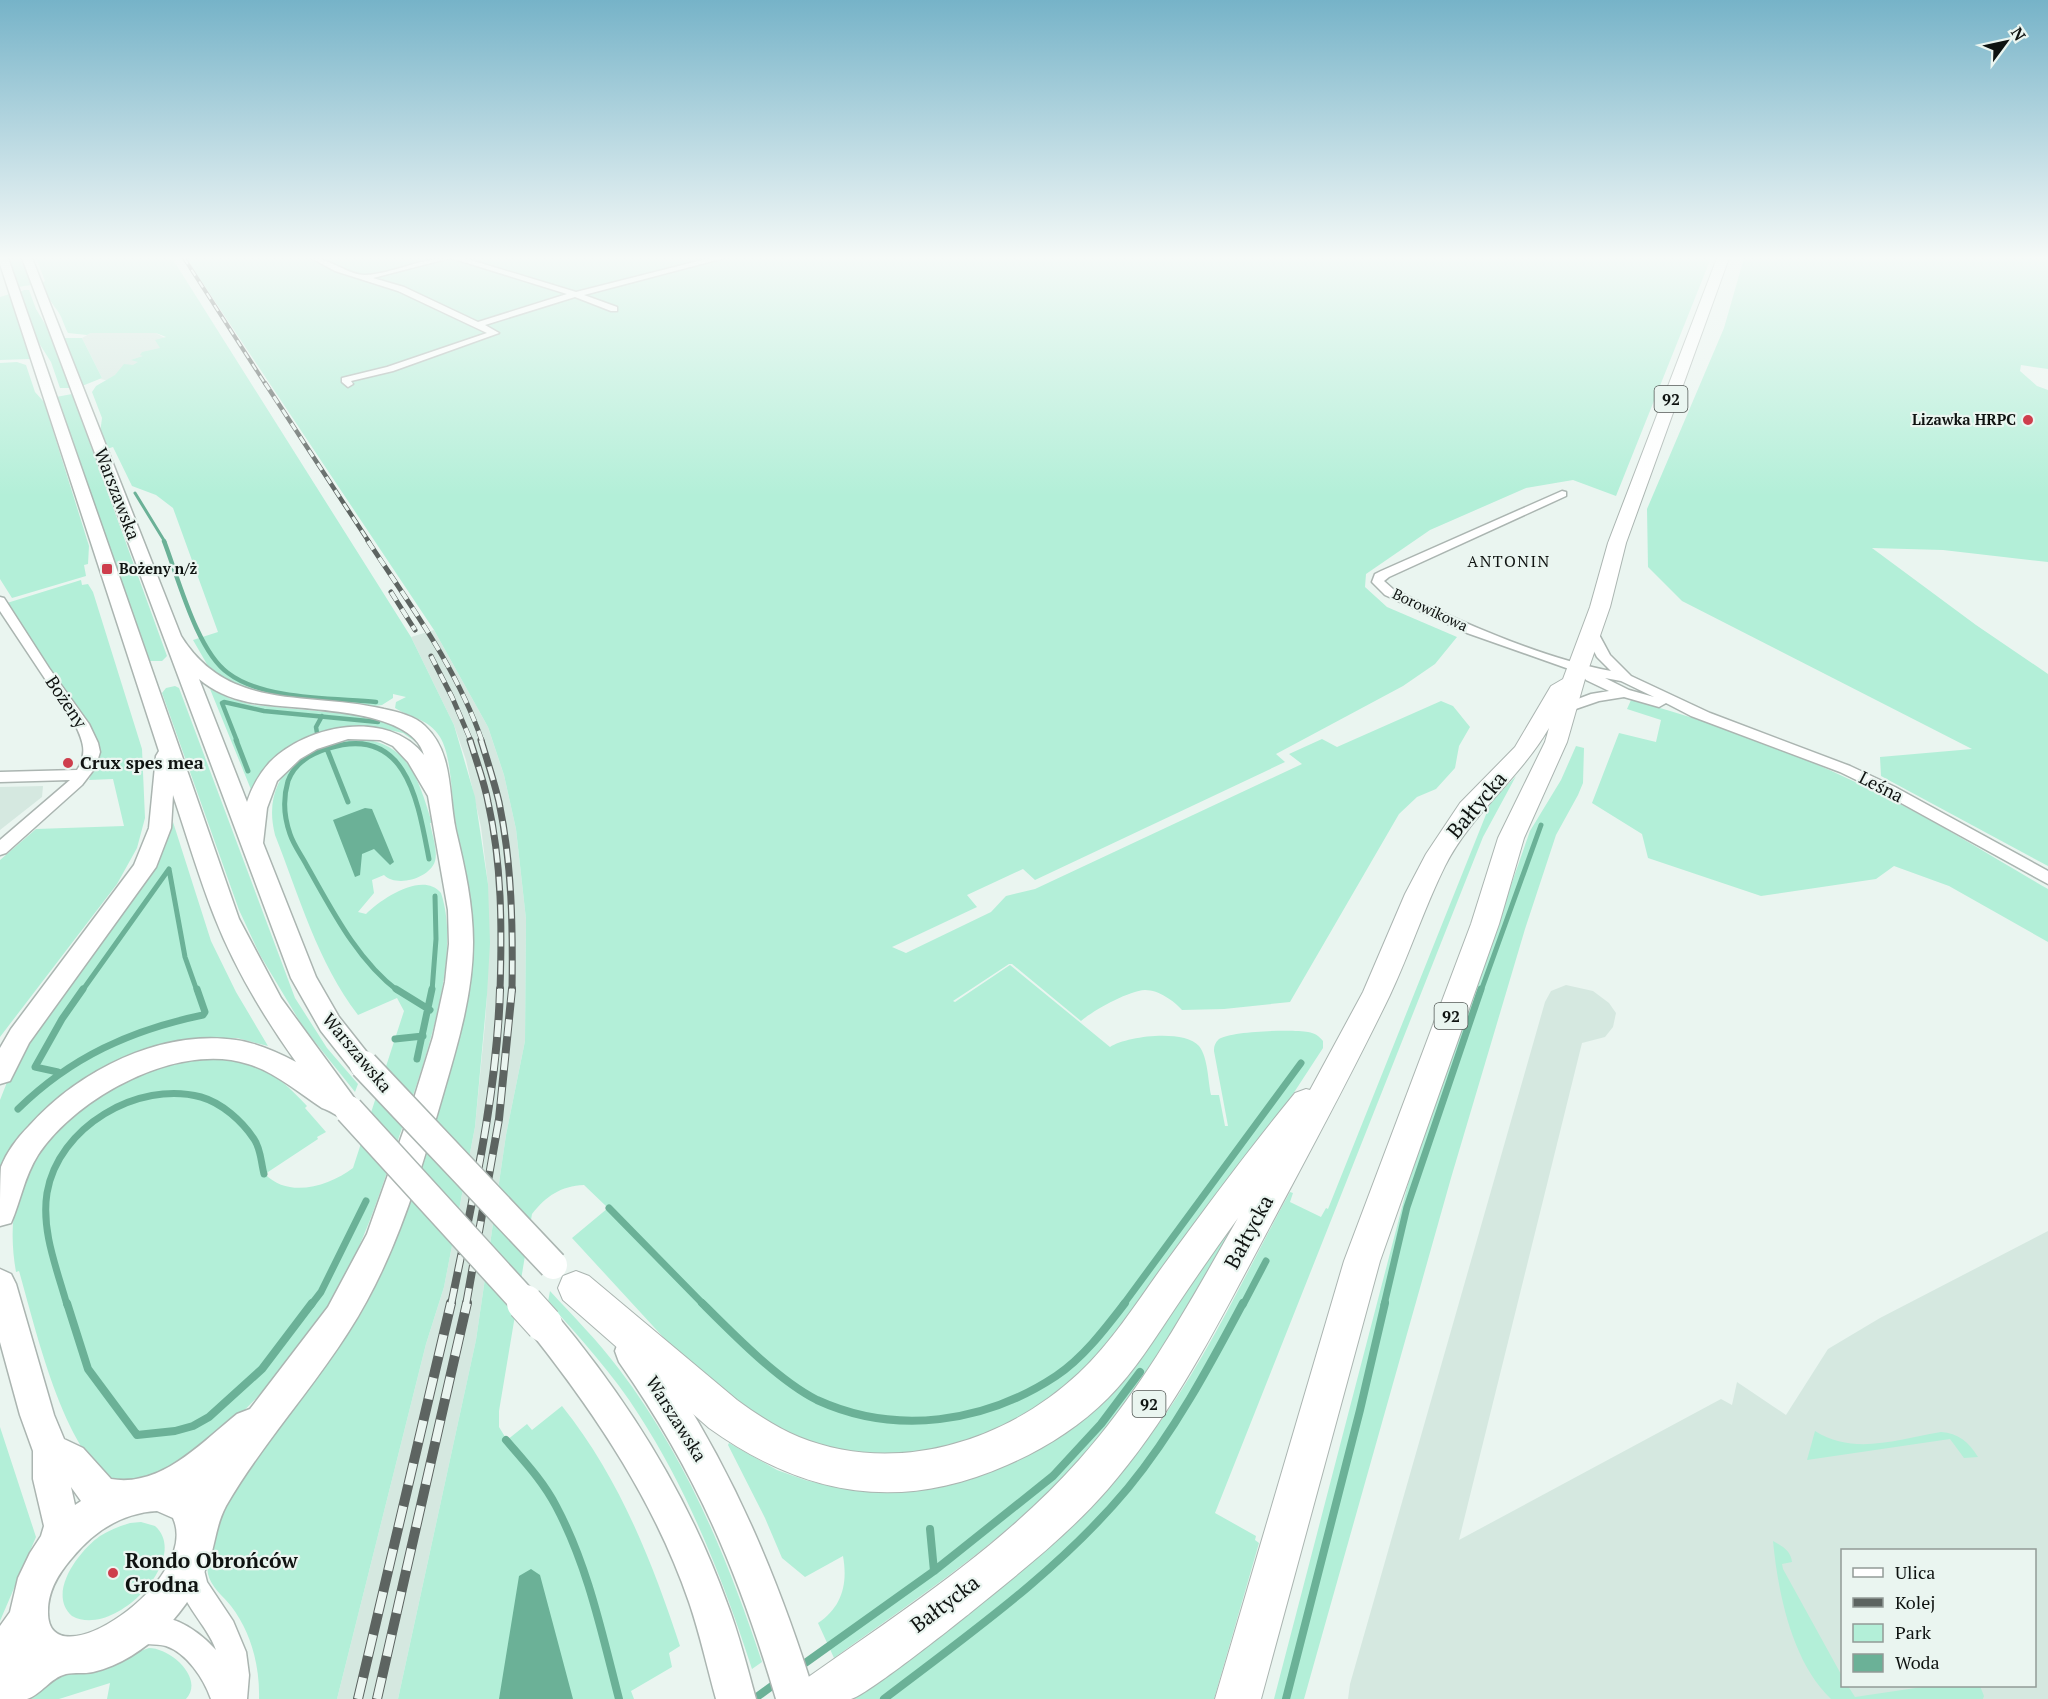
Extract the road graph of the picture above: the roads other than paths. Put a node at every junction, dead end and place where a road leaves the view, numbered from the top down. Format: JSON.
{"nodes":[{"id":1,"x":37,"y":337,"type":"edge"},
{"id":2,"x":50,"y":337,"type":"edge"},
{"id":3,"x":482,"y":337,"type":"edge"},
{"id":4,"x":1694,"y":337,"type":"edge"},
{"id":5,"x":348,"y":384,"type":"dead end"},
{"id":6,"x":63,"y":392,"type":"junction"},
{"id":7,"x":1562,"y":494,"type":"dead end"},
{"id":8,"x":0,"y":601,"type":"edge"},
{"id":9,"x":170,"y":632,"type":"junction"},
{"id":10,"x":1591,"y":632,"type":"junction"},
{"id":11,"x":1625,"y":678,"type":"junction"},
{"id":12,"x":1573,"y":685,"type":"junction"},
{"id":13,"x":1624,"y":693,"type":"junction"},
{"id":14,"x":1705,"y":716,"type":"junction"},
{"id":15,"x":166,"y":742,"type":"junction"},
{"id":16,"x":83,"y":775,"type":"junction"},
{"id":17,"x":0,"y":777,"type":"edge"},
{"id":18,"x":440,"y":804,"type":"junction"},
{"id":19,"x":0,"y":849,"type":"edge"},
{"id":20,"x":254,"y":851,"type":"junction"},
{"id":21,"x":2048,"y":878,"type":"edge"},
{"id":22,"x":1342,"y":1061,"type":"junction"},
{"id":23,"x":0,"y":1073,"type":"edge"},
{"id":24,"x":349,"y":1110,"type":"junction"},
{"id":25,"x":0,"y":1213,"type":"edge"},
{"id":26,"x":565,"y":1277,"type":"junction"},
{"id":27,"x":0,"y":1284,"type":"edge"},
{"id":28,"x":265,"y":1416,"type":"junction"},
{"id":29,"x":51,"y":1451,"type":"junction"},
{"id":30,"x":137,"y":1496,"type":"junction"},
{"id":31,"x":58,"y":1545,"type":"junction"},
{"id":32,"x":194,"y":1545,"type":"junction"},
{"id":33,"x":28,"y":1616,"type":"junction"},
{"id":34,"x":123,"y":1639,"type":"junction"},
{"id":35,"x":62,"y":1655,"type":"junction"},
{"id":36,"x":0,"y":1657,"type":"edge"},
{"id":37,"x":734,"y":1691,"type":"edge"},
{"id":38,"x":0,"y":1695,"type":"edge"},
{"id":39,"x":226,"y":1699,"type":"edge"},
{"id":40,"x":232,"y":1699,"type":"edge"},
{"id":41,"x":796,"y":1699,"type":"edge"},
{"id":42,"x":816,"y":1699,"type":"edge"},
{"id":43,"x":1238,"y":1699,"type":"edge"}],
"edges":[{"from":1,"to":6,"type":"main road","name":"Warszawska"},
{"from":2,"to":6,"type":"main road","name":"Warszawska"},
{"from":3,"to":5,"type":"street"},
{"from":4,"to":10,"type":"main road","name":"Bałtycka","number":"92"},
{"from":6,"to":9,"type":"main road","name":"Warszawska"},
{"from":6,"to":15,"type":"main road","name":"Warszawska"},
{"from":7,"to":12,"type":"street","name":"Borowikowa"},
{"from":8,"to":16,"type":"street","name":"Bożeny"},
{"from":9,"to":18,"type":"main road"},
{"from":9,"to":20,"type":"main road","name":"Warszawska"},
{"from":10,"to":11,"type":"street","name":"Leśna"},
{"from":10,"to":12,"type":"main road","name":"Bałtycka","number":"92"},
{"from":11,"to":12,"type":"street","name":"Leśna"},
{"from":11,"to":14,"type":"street","name":"Leśna"},
{"from":12,"to":13,"type":"street","name":"Leśna"},
{"from":12,"to":13,"type":"street","name":"Leśna"},
{"from":12,"to":22,"type":"main road","name":"Bałtycka","number":"92"},
{"from":12,"to":43,"type":"main road","name":"Bałtycka","number":"92"},
{"from":13,"to":14,"type":"street","name":"Leśna"},
{"from":14,"to":21,"type":"street","name":"Leśna"},
{"from":15,"to":23,"type":"main road"},
{"from":15,"to":24,"type":"main road","name":"Warszawska"},
{"from":16,"to":17,"type":"street"},
{"from":16,"to":19,"type":"street","name":"Bożeny"},
{"from":18,"to":20,"type":"main road"},
{"from":18,"to":28,"type":"main road"},
{"from":20,"to":26,"type":"main road","name":"Warszawska","bridge":true},
{"from":22,"to":26,"type":"main road"},
{"from":22,"to":42,"type":"main road","name":"Bałtycka","number":"92"},
{"from":24,"to":25,"type":"main road"},
{"from":24,"to":37,"type":"main road","name":"Warszawska","bridge":true},
{"from":26,"to":41,"type":"main road","name":"Warszawska"},
{"from":27,"to":29,"type":"main road"},
{"from":28,"to":30,"type":"main road"},
{"from":28,"to":32,"type":"main road"},
{"from":29,"to":30,"type":"main road"},
{"from":29,"to":31,"type":"main road"},
{"from":30,"to":31,"type":"main road"},
{"from":30,"to":32,"type":"main road"},
{"from":31,"to":33,"type":"main road"},
{"from":32,"to":34,"type":"main road"},
{"from":32,"to":40,"type":"street"},
{"from":33,"to":35,"type":"main road"},
{"from":33,"to":36,"type":"main road"},
{"from":34,"to":35,"type":"main road"},
{"from":34,"to":39,"type":"street"},
{"from":35,"to":38,"type":"main road"}]}
